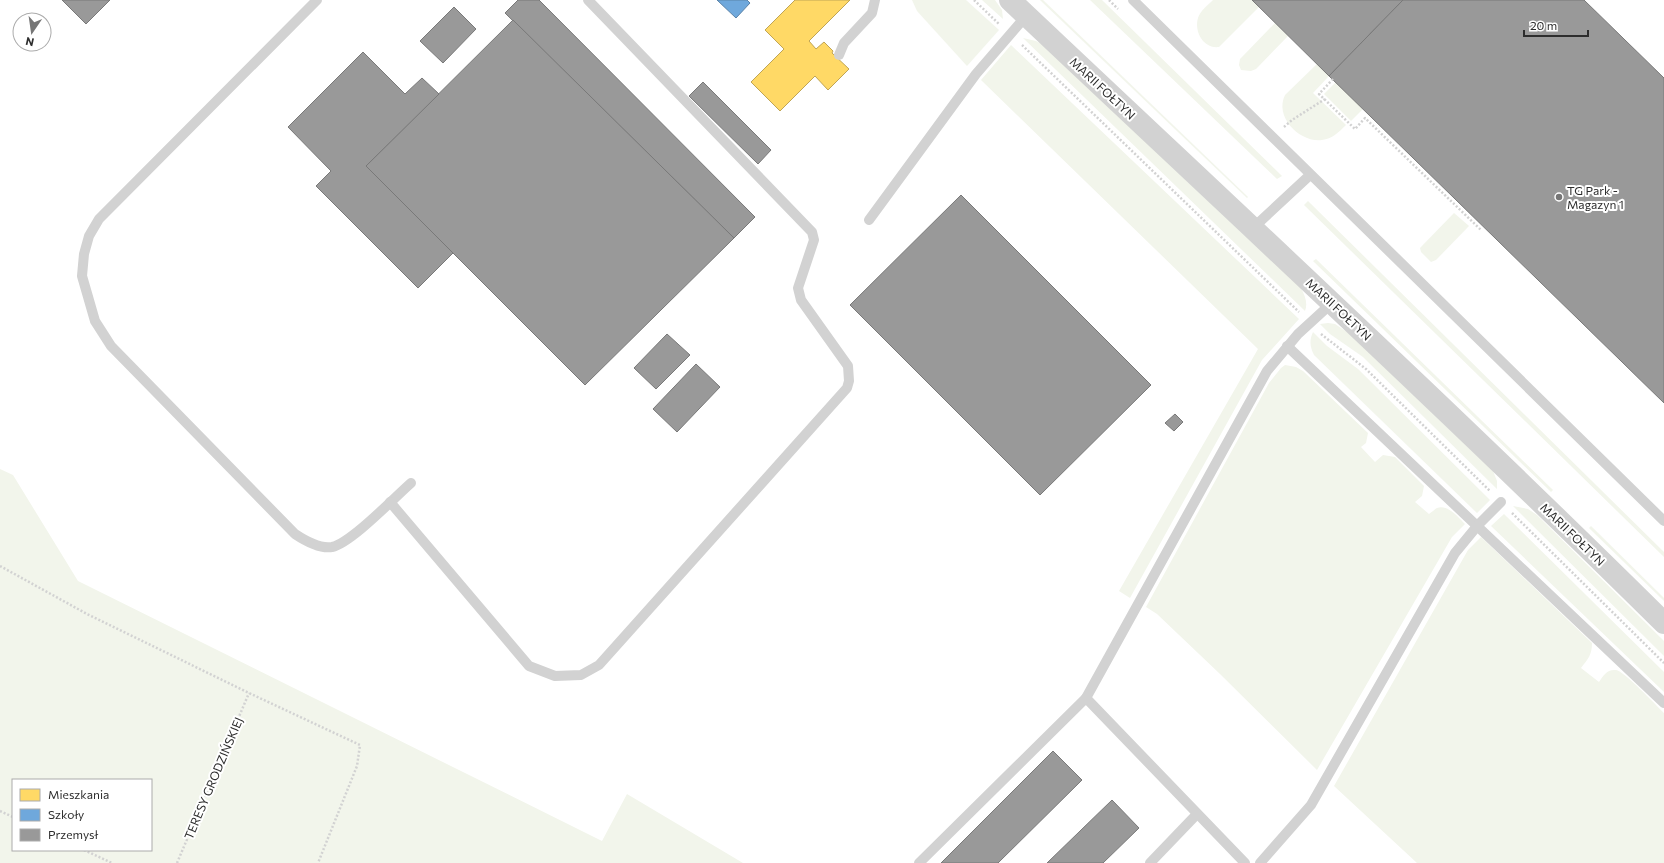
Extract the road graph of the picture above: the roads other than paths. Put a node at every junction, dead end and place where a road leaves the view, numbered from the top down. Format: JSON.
{"nodes":[{"id":1,"x":317,"y":0,"type":"edge"},
{"id":2,"x":588,"y":0,"type":"edge"},
{"id":3,"x":875,"y":0,"type":"edge"},
{"id":4,"x":1010,"y":0,"type":"edge"},
{"id":5,"x":1133,"y":0,"type":"edge"},
{"id":6,"x":1027,"y":15,"type":"junction"},
{"id":7,"x":839,"y":55,"type":"dead end"},
{"id":8,"x":1310,"y":174,"type":"junction"},
{"id":9,"x":870,"y":220,"type":"dead end"},
{"id":10,"x":1253,"y":228,"type":"junction"},
{"id":11,"x":1333,"y":302,"type":"junction"},
{"id":12,"x":1287,"y":346,"type":"junction"},
{"id":13,"x":411,"y":483,"type":"dead end"},
{"id":14,"x":390,"y":502,"type":"junction"},
{"id":15,"x":1501,"y":502,"type":"dead end"},
{"id":16,"x":1664,"y":522,"type":"edge"},
{"id":17,"x":1478,"y":525,"type":"junction"},
{"id":18,"x":1664,"y":623,"type":"edge"},
{"id":19,"x":1086,"y":698,"type":"junction"},
{"id":20,"x":1664,"y":703,"type":"edge"},
{"id":21,"x":1197,"y":814,"type":"junction"},
{"id":22,"x":918,"y":863,"type":"edge"},
{"id":23,"x":1150,"y":863,"type":"edge"},
{"id":24,"x":1245,"y":863,"type":"edge"},
{"id":25,"x":1260,"y":863,"type":"edge"}],
"edges":[{"from":1,"to":14,"type":"lane"},
{"from":2,"to":14,"type":"lane"},
{"from":3,"to":7,"type":"lane"},
{"from":4,"to":6,"type":"street","name":"MARII FOŁTYN"},
{"from":5,"to":8,"type":"lane"},
{"from":6,"to":9,"type":"lane"},
{"from":6,"to":10,"type":"street","name":"MARII FOŁTYN"},
{"from":8,"to":10,"type":"lane"},
{"from":8,"to":16,"type":"lane"},
{"from":10,"to":11,"type":"street","name":"MARII FOŁTYN"},
{"from":11,"to":12,"type":"lane"},
{"from":11,"to":18,"type":"street","name":"MARII FOŁTYN"},
{"from":12,"to":17,"type":"lane"},
{"from":12,"to":19,"type":"lane"},
{"from":13,"to":14,"type":"lane"},
{"from":15,"to":17,"type":"lane"},
{"from":17,"to":20,"type":"lane"},
{"from":17,"to":25,"type":"lane"},
{"from":19,"to":21,"type":"lane"},
{"from":19,"to":22,"type":"lane"},
{"from":21,"to":23,"type":"lane"},
{"from":21,"to":24,"type":"lane"}]}
